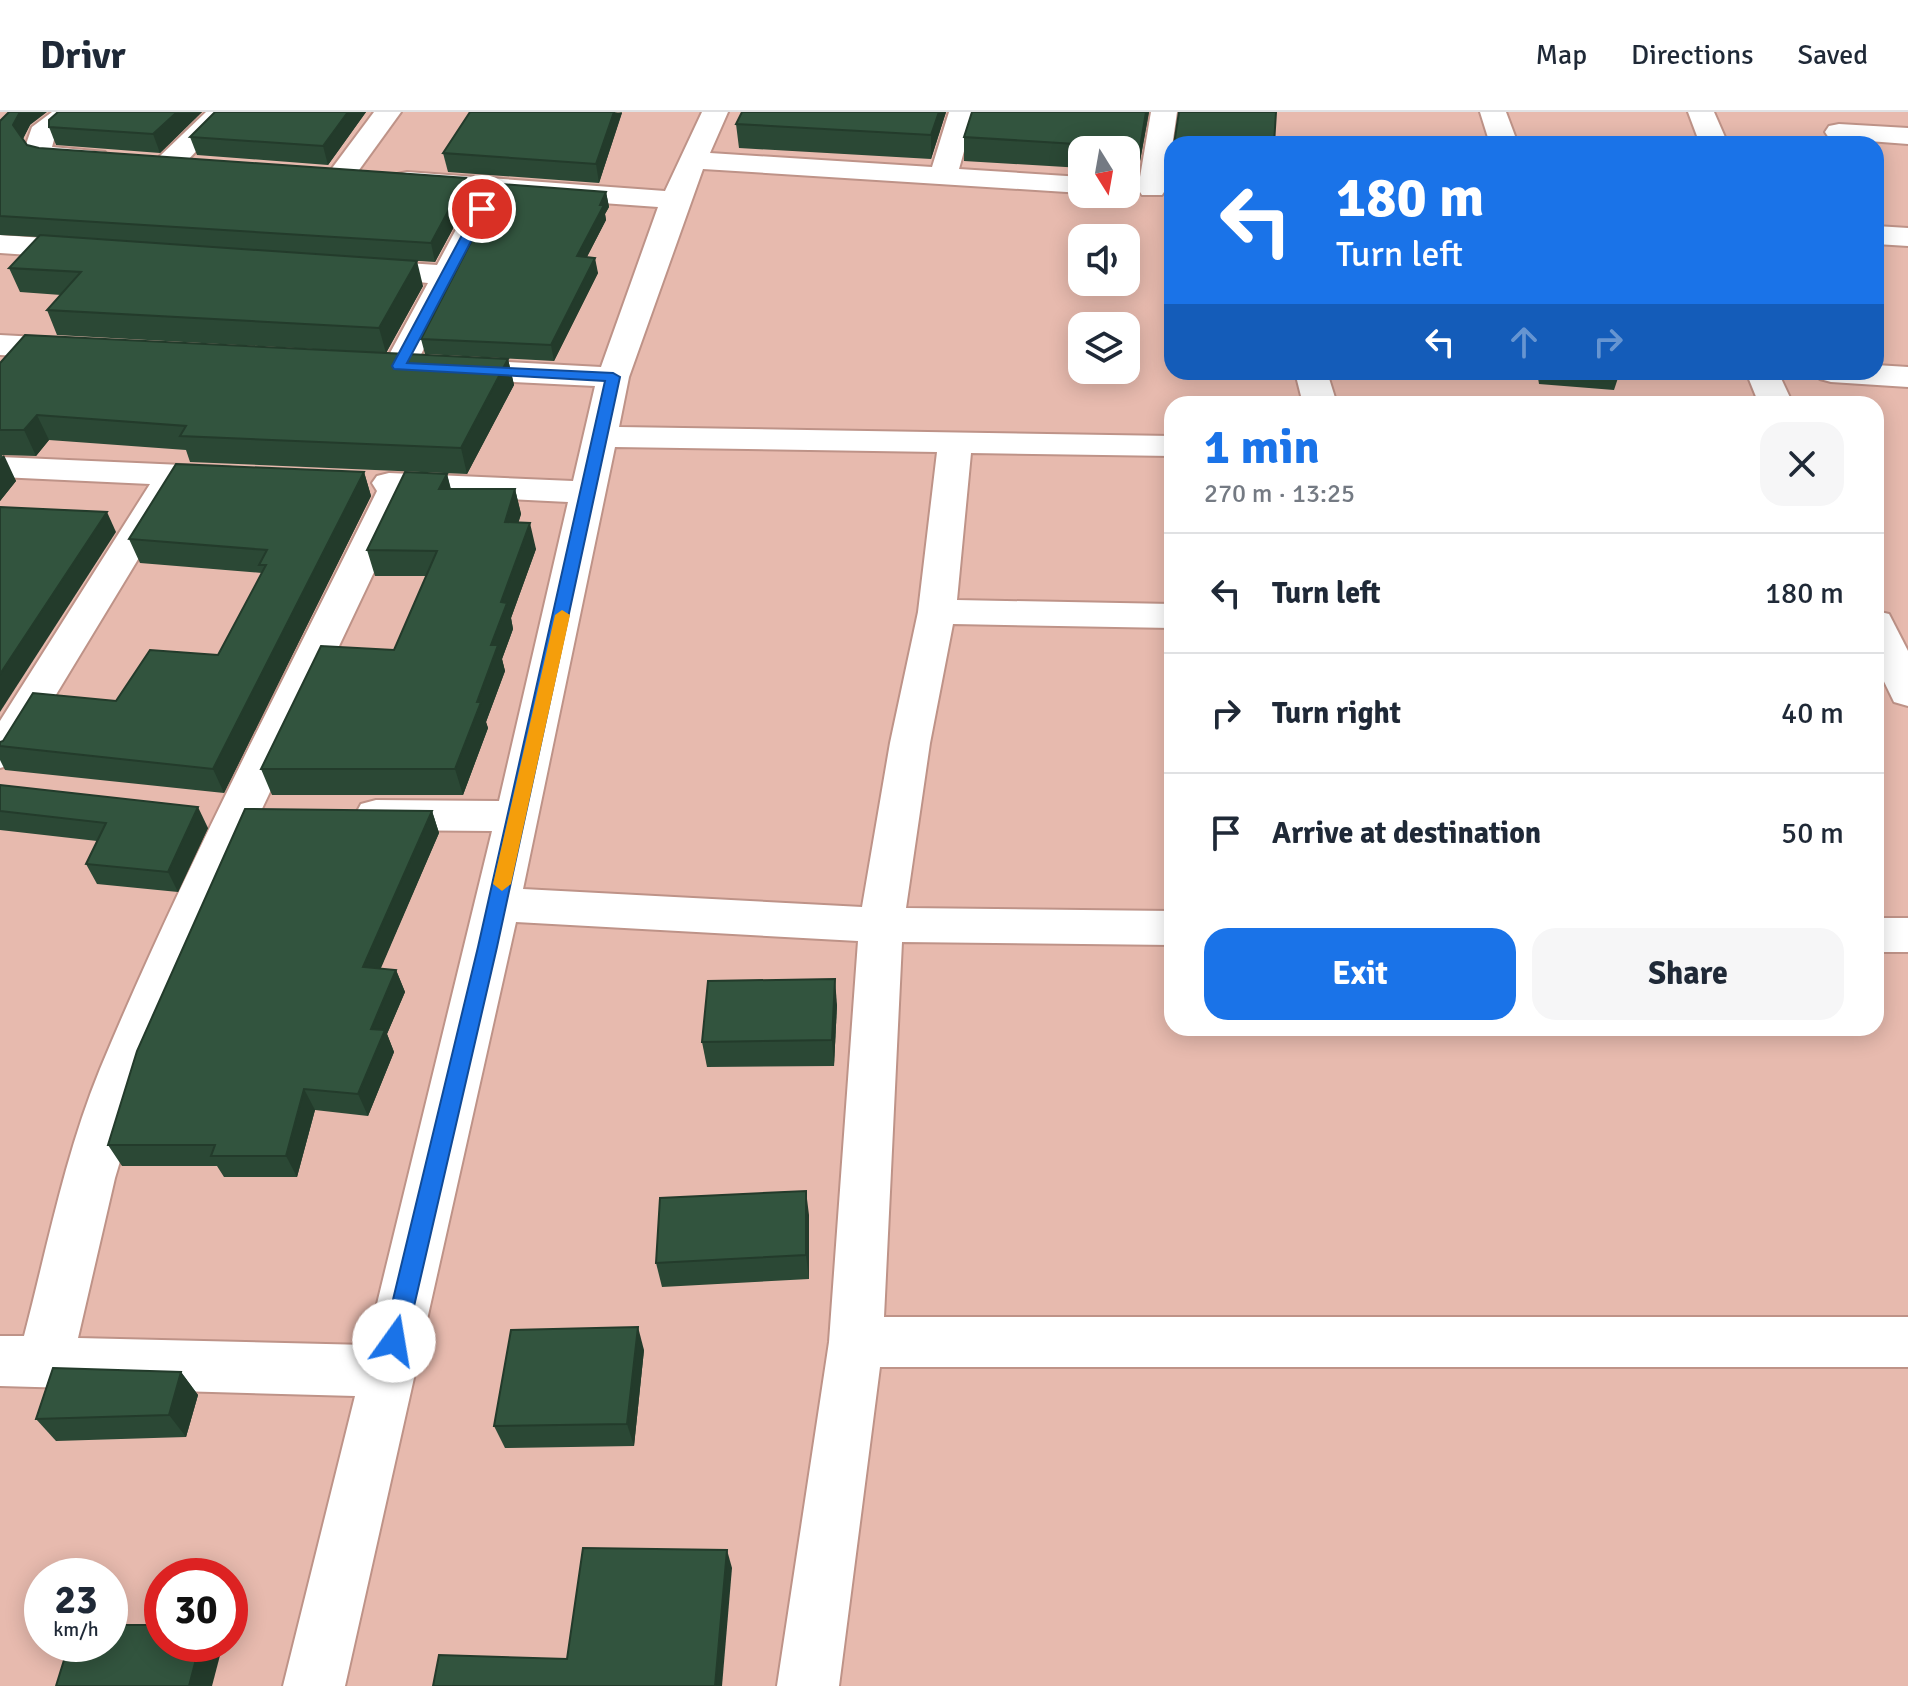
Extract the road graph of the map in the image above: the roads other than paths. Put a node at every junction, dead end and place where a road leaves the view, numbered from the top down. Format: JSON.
{"nodes":[{"id":1,"x":68,"y":112,"type":"edge"},
{"id":2,"x":221,"y":112,"type":"edge"},
{"id":3,"x":388,"y":112,"type":"edge"},
{"id":4,"x":715,"y":112,"type":"edge"},
{"id":5,"x":962,"y":112,"type":"edge"},
{"id":6,"x":1164,"y":112,"type":"edge"},
{"id":7,"x":1493,"y":112,"type":"edge"},
{"id":8,"x":1701,"y":112,"type":"edge"},
{"id":9,"x":1839,"y":132,"type":"dead end"},
{"id":10,"x":1501,"y":136,"type":"edge"},
{"id":11,"x":1711,"y":136,"type":"edge"},
{"id":12,"x":1908,"y":136,"type":"edge"},
{"id":13,"x":691,"y":160,"type":"junction"},
{"id":14,"x":170,"y":162,"type":"junction"},
{"id":15,"x":201,"y":164,"type":"edge"},
{"id":16,"x":310,"y":173,"type":"edge"},
{"id":17,"x":341,"y":175,"type":"junction"},
{"id":18,"x":943,"y":176,"type":"junction"},
{"id":19,"x":1068,"y":184,"type":"edge"},
{"id":20,"x":493,"y":187,"type":"junction"},
{"id":21,"x":1150,"y":189,"type":"edge"},
{"id":22,"x":675,"y":200,"type":"junction"},
{"id":23,"x":1884,"y":236,"type":"edge"},
{"id":24,"x":1908,"y":237,"type":"edge"},
{"id":25,"x":0,"y":244,"type":"edge"},
{"id":26,"x":123,"y":253,"type":"edge"},
{"id":27,"x":339,"y":267,"type":"edge"},
{"id":28,"x":447,"y":275,"type":"junction"},
{"id":29,"x":0,"y":345,"type":"edge"},
{"id":30,"x":105,"y":351,"type":"edge"},
{"id":31,"x":1884,"y":375,"type":"edge"},
{"id":32,"x":613,"y":377,"type":"junction"},
{"id":33,"x":1908,"y":377,"type":"edge"},
{"id":34,"x":601,"y":437,"type":"junction"},
{"id":35,"x":955,"y":444,"type":"junction"},
{"id":36,"x":1164,"y":446,"type":"edge"},
{"id":37,"x":0,"y":467,"type":"edge"},
{"id":38,"x":173,"y":474,"type":"junction"},
{"id":39,"x":263,"y":478,"type":"edge"},
{"id":40,"x":353,"y":482,"type":"edge"},
{"id":41,"x":398,"y":484,"type":"junction"},
{"id":42,"x":590,"y":492,"type":"junction"},
{"id":43,"x":937,"y":612,"type":"junction"},
{"id":44,"x":1164,"y":616,"type":"edge"},
{"id":45,"x":1884,"y":640,"type":"edge"},
{"id":46,"x":1908,"y":693,"type":"edge"},
{"id":47,"x":5,"y":776,"type":"edge"},
{"id":48,"x":332,"y":814,"type":"edge"},
{"id":49,"x":517,"y":816,"type":"junction"},
{"id":50,"x":497,"y":904,"type":"junction"},
{"id":51,"x":881,"y":925,"type":"junction"},
{"id":52,"x":1164,"y":928,"type":"edge"},
{"id":53,"x":1884,"y":935,"type":"edge"},
{"id":54,"x":1908,"y":935,"type":"edge"},
{"id":55,"x":856,"y":1342,"type":"junction"},
{"id":56,"x":1908,"y":1342,"type":"edge"},
{"id":57,"x":22,"y":1361,"type":"edge"},
{"id":58,"x":387,"y":1371,"type":"junction"},
{"id":59,"x":314,"y":1686,"type":"edge"},
{"id":60,"x":808,"y":1686,"type":"edge"}],
"edges":[{"from":1,"to":14,"type":"street"},
{"from":2,"to":14,"type":"street"},
{"from":3,"to":17,"type":"street"},
{"from":4,"to":13,"type":"street"},
{"from":5,"to":18,"type":"street"},
{"from":6,"to":21,"type":"street"},
{"from":7,"to":10,"type":"street"},
{"from":8,"to":11,"type":"street"},
{"from":9,"to":12,"type":"street"},
{"from":13,"to":18,"type":"street"},
{"from":13,"to":22,"type":"street"},
{"from":14,"to":15,"type":"street"},
{"from":16,"to":17,"type":"street"},
{"from":17,"to":20,"type":"street"},
{"from":18,"to":19,"type":"street"},
{"from":20,"to":22,"type":"street"},
{"from":20,"to":28,"type":"street"},
{"from":22,"to":32,"type":"street"},
{"from":23,"to":24,"type":"street"},
{"from":25,"to":26,"type":"street"},
{"from":27,"to":28,"type":"street"},
{"from":28,"to":32,"type":"street"},
{"from":29,"to":30,"type":"street"},
{"from":31,"to":33,"type":"street"},
{"from":32,"to":34,"type":"street"},
{"from":34,"to":35,"type":"street"},
{"from":34,"to":42,"type":"street"},
{"from":35,"to":36,"type":"street"},
{"from":35,"to":43,"type":"street"},
{"from":37,"to":38,"type":"street"},
{"from":38,"to":39,"type":"street"},
{"from":38,"to":47,"type":"street"},
{"from":40,"to":41,"type":"street"},
{"from":41,"to":42,"type":"street"},
{"from":41,"to":57,"type":"street"},
{"from":42,"to":49,"type":"street"},
{"from":43,"to":44,"type":"street"},
{"from":43,"to":51,"type":"street"},
{"from":45,"to":46,"type":"street"},
{"from":48,"to":49,"type":"street"},
{"from":49,"to":50,"type":"street"},
{"from":50,"to":51,"type":"street"},
{"from":50,"to":58,"type":"street"},
{"from":51,"to":52,"type":"street"},
{"from":51,"to":55,"type":"street"},
{"from":53,"to":54,"type":"street"},
{"from":55,"to":56,"type":"street"},
{"from":55,"to":60,"type":"street"},
{"from":57,"to":58,"type":"street"},
{"from":58,"to":59,"type":"street"}]}
